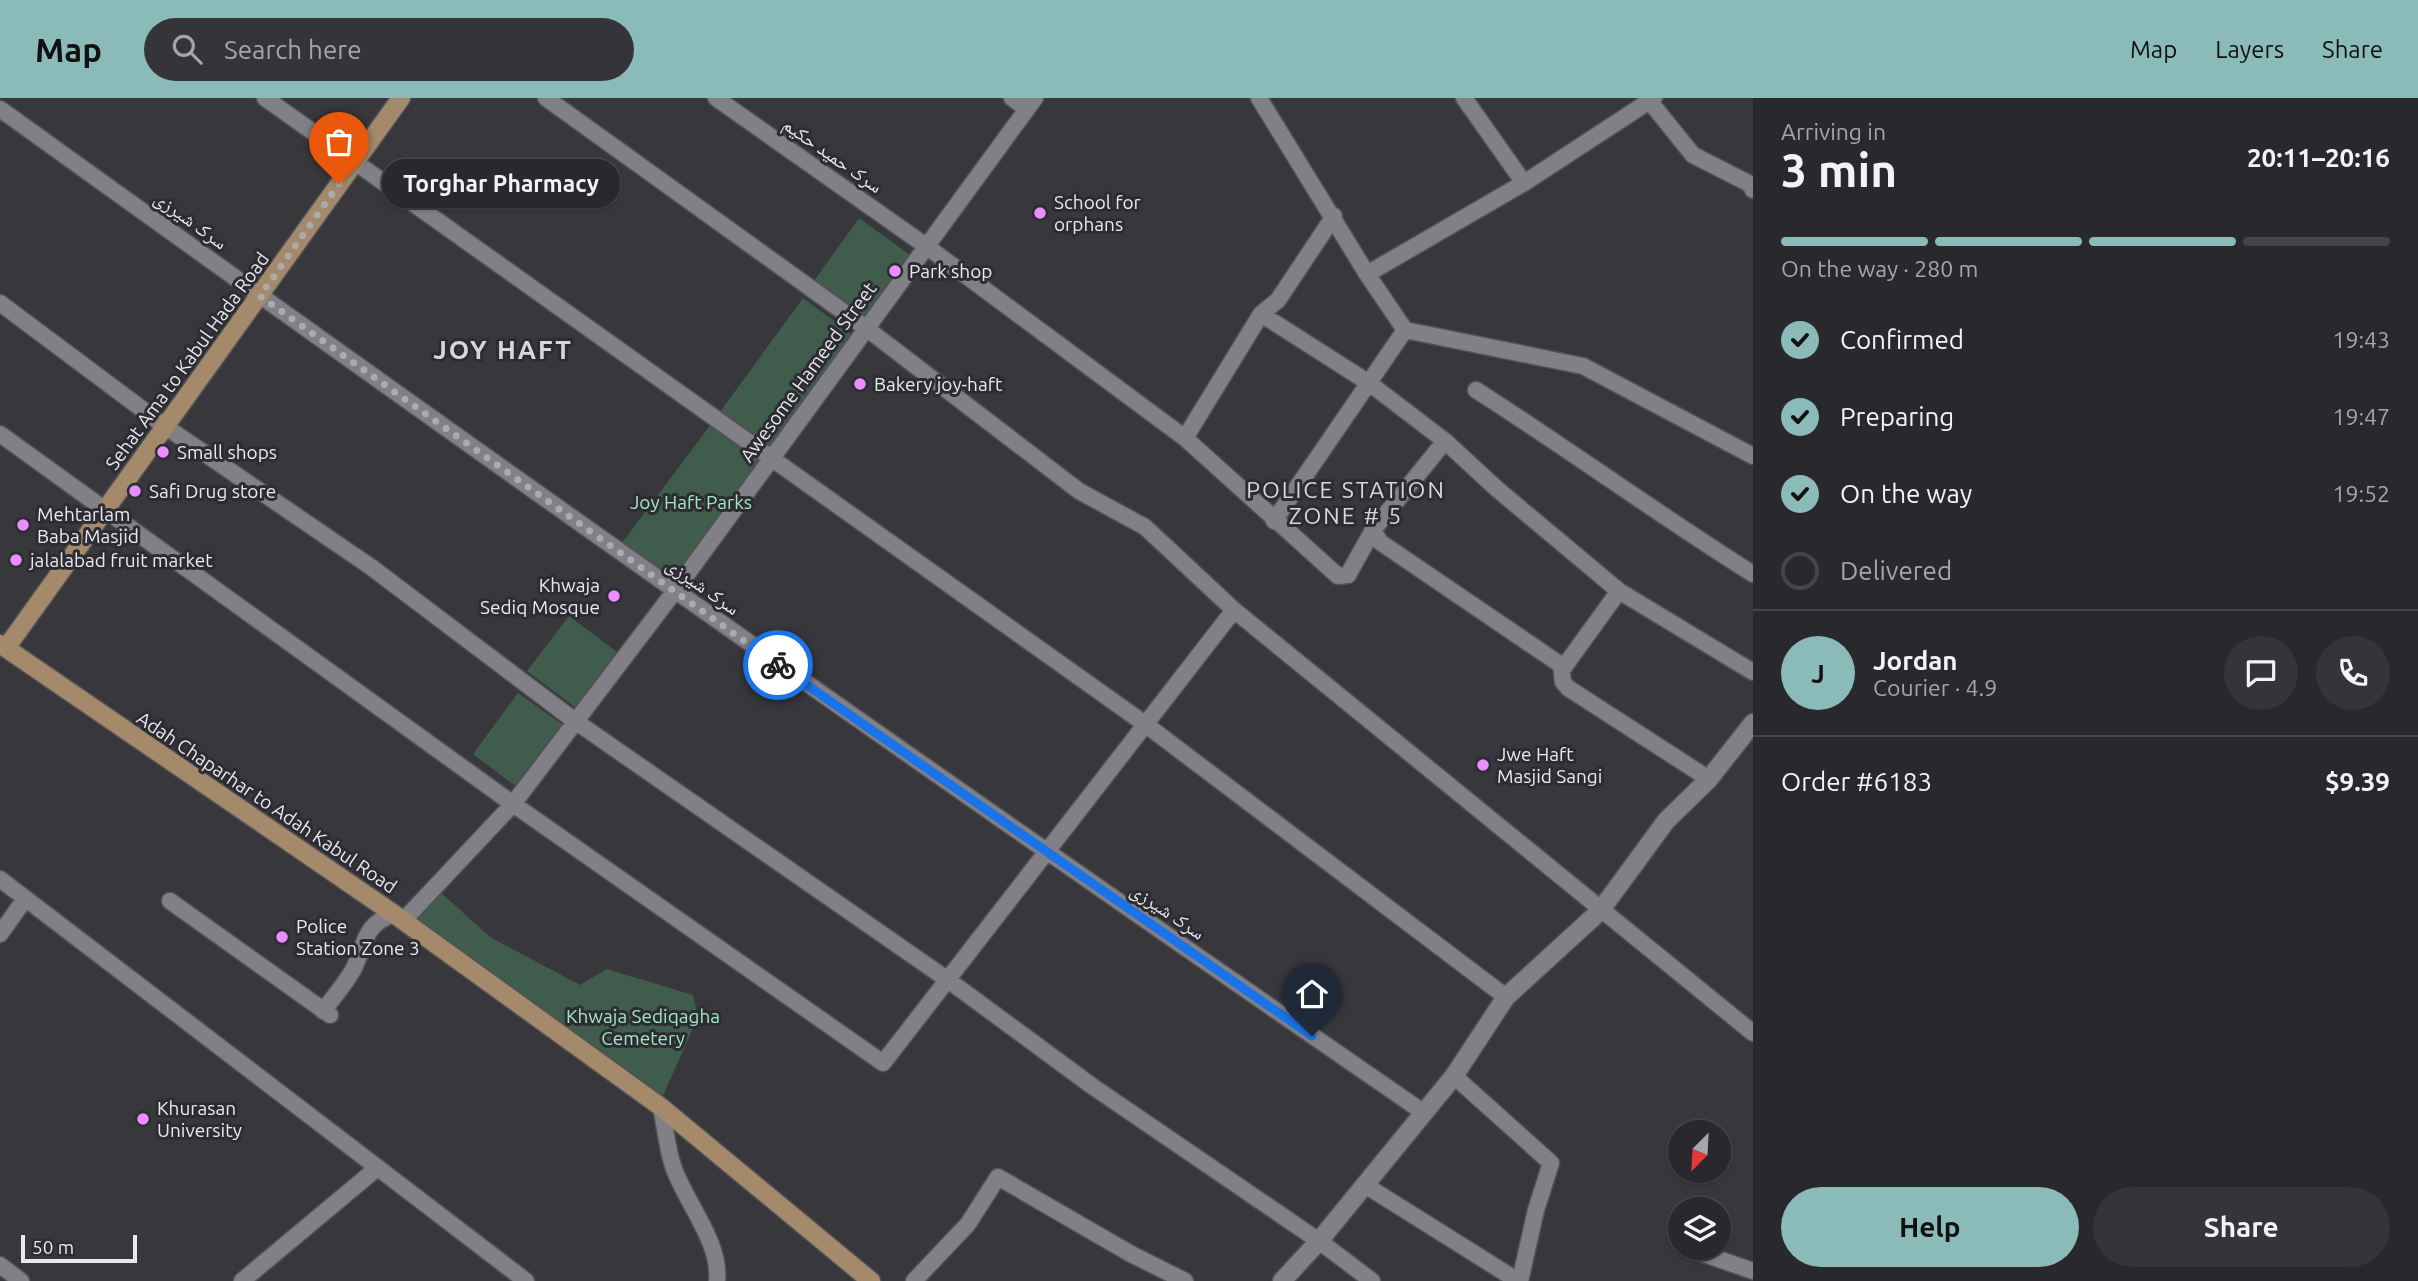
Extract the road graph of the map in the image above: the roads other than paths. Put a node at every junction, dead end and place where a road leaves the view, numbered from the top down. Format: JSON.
{"nodes":[{"id":1,"x":265,"y":98,"type":"edge"},
{"id":2,"x":401,"y":98,"type":"edge"},
{"id":3,"x":546,"y":98,"type":"edge"},
{"id":4,"x":716,"y":98,"type":"edge"},
{"id":5,"x":1012,"y":98,"type":"edge"},
{"id":6,"x":1259,"y":98,"type":"edge"},
{"id":7,"x":1464,"y":98,"type":"edge"},
{"id":8,"x":1650,"y":99,"type":"edge"},
{"id":9,"x":1031,"y":104,"type":"edge"},
{"id":10,"x":0,"y":109,"type":"edge"},
{"id":11,"x":355,"y":162,"type":"junction"},
{"id":12,"x":1524,"y":183,"type":"junction"},
{"id":13,"x":1753,"y":190,"type":"edge"},
{"id":14,"x":1334,"y":216,"type":"junction"},
{"id":15,"x":926,"y":246,"type":"junction"},
{"id":16,"x":1367,"y":274,"type":"junction"},
{"id":17,"x":260,"y":296,"type":"junction"},
{"id":18,"x":0,"y":303,"type":"edge"},
{"id":19,"x":1261,"y":314,"type":"junction"},
{"id":20,"x":866,"y":328,"type":"junction"},
{"id":21,"x":1405,"y":330,"type":"junction"},
{"id":22,"x":1368,"y":383,"type":"junction"},
{"id":23,"x":1476,"y":390,"type":"dead end"},
{"id":24,"x":166,"y":427,"type":"junction"},
{"id":25,"x":0,"y":434,"type":"edge"},
{"id":26,"x":1185,"y":438,"type":"junction"},
{"id":27,"x":1445,"y":441,"type":"junction"},
{"id":28,"x":771,"y":456,"type":"junction"},
{"id":29,"x":1753,"y":456,"type":"edge"},
{"id":30,"x":106,"y":510,"type":"junction"},
{"id":31,"x":1275,"y":521,"type":"junction"},
{"id":32,"x":1373,"y":530,"type":"junction"},
{"id":33,"x":1753,"y":574,"type":"edge"},
{"id":34,"x":1619,"y":591,"type":"junction"},
{"id":35,"x":674,"y":592,"type":"junction"},
{"id":36,"x":1234,"y":610,"type":"junction"},
{"id":37,"x":3,"y":646,"type":"edge"},
{"id":38,"x":1563,"y":667,"type":"junction"},
{"id":39,"x":1753,"y":672,"type":"edge"},
{"id":40,"x":575,"y":721,"type":"junction"},
{"id":41,"x":1753,"y":723,"type":"edge"},
{"id":42,"x":1145,"y":724,"type":"junction"},
{"id":43,"x":1709,"y":779,"type":"junction"},
{"id":44,"x":513,"y":804,"type":"junction"},
{"id":45,"x":1045,"y":852,"type":"junction"},
{"id":46,"x":0,"y":879,"type":"edge"},
{"id":47,"x":25,"y":899,"type":"junction"},
{"id":48,"x":170,"y":901,"type":"dead end"},
{"id":49,"x":1600,"y":911,"type":"junction"},
{"id":50,"x":398,"y":918,"type":"junction"},
{"id":51,"x":0,"y":934,"type":"edge"},
{"id":52,"x":948,"y":980,"type":"junction"},
{"id":53,"x":1506,"y":997,"type":"junction"},
{"id":54,"x":1753,"y":1033,"type":"edge"},
{"id":55,"x":1454,"y":1076,"type":"junction"},
{"id":56,"x":661,"y":1107,"type":"junction"},
{"id":57,"x":1423,"y":1112,"type":"junction"},
{"id":58,"x":376,"y":1169,"type":"junction"},
{"id":59,"x":1365,"y":1185,"type":"junction"},
{"id":60,"x":1320,"y":1241,"type":"junction"},
{"id":61,"x":1721,"y":1260,"type":"edge"},
{"id":62,"x":0,"y":1265,"type":"edge"},
{"id":63,"x":1753,"y":1271,"type":"edge"},
{"id":64,"x":249,"y":1279,"type":"edge"},
{"id":65,"x":21,"y":1281,"type":"edge"},
{"id":66,"x":526,"y":1281,"type":"edge"},
{"id":67,"x":718,"y":1281,"type":"edge"},
{"id":68,"x":871,"y":1281,"type":"edge"},
{"id":69,"x":914,"y":1281,"type":"edge"},
{"id":70,"x":1185,"y":1281,"type":"edge"},
{"id":71,"x":1282,"y":1281,"type":"edge"},
{"id":72,"x":1372,"y":1281,"type":"edge"},
{"id":73,"x":1519,"y":1281,"type":"edge"}],
"edges":[{"from":1,"to":11,"type":"street"},
{"from":2,"to":11,"type":"main road","name":"Sehat Ama to Kabul Hada Road"},
{"from":3,"to":20,"type":"street"},
{"from":4,"to":15,"type":"street","name":"سرک حمید حکیم"},
{"from":5,"to":9,"type":"street"},
{"from":6,"to":14,"type":"street"},
{"from":7,"to":12,"type":"street"},
{"from":8,"to":12,"type":"street"},
{"from":8,"to":13,"type":"street"},
{"from":9,"to":15,"type":"street","name":"Awesome Hameed Street"},
{"from":10,"to":17,"type":"street","name":"سرک شیرزی"},
{"from":11,"to":17,"type":"main road","name":"Sehat Ama to Kabul Hada Road"},
{"from":11,"to":28,"type":"street"},
{"from":12,"to":16,"type":"street"},
{"from":14,"to":16,"type":"street"},
{"from":14,"to":19,"type":"street"},
{"from":15,"to":20,"type":"street","name":"Awesome Hameed Street"},
{"from":15,"to":26,"type":"street","name":"سرک حمید حکیم"},
{"from":16,"to":21,"type":"street"},
{"from":17,"to":24,"type":"main road","name":"Sehat Ama to Kabul Hada Road"},
{"from":17,"to":35,"type":"street","name":"سرک شیرزی"},
{"from":18,"to":24,"type":"street"},
{"from":19,"to":22,"type":"street"},
{"from":19,"to":26,"type":"street"},
{"from":20,"to":28,"type":"street","name":"Awesome Hameed Street"},
{"from":20,"to":36,"type":"street"},
{"from":21,"to":22,"type":"street"},
{"from":21,"to":29,"type":"street"},
{"from":22,"to":27,"type":"street"},
{"from":22,"to":31,"type":"street"},
{"from":23,"to":33,"type":"street"},
{"from":24,"to":30,"type":"main road","name":"Sehat Ama to Kabul Hada Road"},
{"from":24,"to":40,"type":"street"},
{"from":25,"to":30,"type":"street"},
{"from":26,"to":31,"type":"street","name":"سرک حمید حکیم"},
{"from":27,"to":32,"type":"street"},
{"from":27,"to":34,"type":"street"},
{"from":28,"to":35,"type":"street","name":"Awesome Hameed Street"},
{"from":28,"to":42,"type":"street"},
{"from":30,"to":37,"type":"main road","name":"Sehat Ama to Kabul Hada Road"},
{"from":30,"to":44,"type":"street"},
{"from":31,"to":32,"type":"street","name":"سرک حمید حکیم"},
{"from":32,"to":38,"type":"street"},
{"from":34,"to":38,"type":"street"},
{"from":34,"to":39,"type":"street"},
{"from":35,"to":40,"type":"street","name":"Awesome Hameed Street"},
{"from":35,"to":45,"type":"street","name":"سرک شیرزی"},
{"from":36,"to":42,"type":"street"},
{"from":36,"to":49,"type":"street"},
{"from":37,"to":50,"type":"main road","name":"Adah Chaparhar to Adah Kabul Road"},
{"from":38,"to":43,"type":"street"},
{"from":40,"to":44,"type":"street","name":"Awesome Hameed Street"},
{"from":40,"to":52,"type":"street"},
{"from":41,"to":43,"type":"street"},
{"from":42,"to":45,"type":"street"},
{"from":42,"to":53,"type":"street"},
{"from":43,"to":49,"type":"street"},
{"from":44,"to":50,"type":"street","name":"Awesome Hameed Street"},
{"from":44,"to":52,"type":"street"},
{"from":45,"to":52,"type":"street"},
{"from":45,"to":57,"type":"street","name":"سرک شیرزی"},
{"from":46,"to":47,"type":"street"},
{"from":47,"to":51,"type":"street"},
{"from":47,"to":58,"type":"street"},
{"from":48,"to":50,"type":"street","name":"Awesome Hameed Street"},
{"from":49,"to":53,"type":"street"},
{"from":49,"to":54,"type":"street"},
{"from":50,"to":56,"type":"main road","name":"Adah Chaparhar to Adah Kabul Road"},
{"from":52,"to":60,"type":"street"},
{"from":53,"to":55,"type":"street"},
{"from":55,"to":57,"type":"street"},
{"from":55,"to":73,"type":"street"},
{"from":56,"to":67,"type":"street"},
{"from":56,"to":68,"type":"main road","name":"Adah Chaparhar to Adah Kabul Road"},
{"from":57,"to":59,"type":"street"},
{"from":58,"to":64,"type":"street"},
{"from":58,"to":66,"type":"street"},
{"from":59,"to":60,"type":"street"},
{"from":59,"to":73,"type":"street"},
{"from":60,"to":71,"type":"street"},
{"from":60,"to":72,"type":"street"},
{"from":61,"to":63,"type":"street"},
{"from":62,"to":65,"type":"street"},
{"from":69,"to":70,"type":"street"}]}
